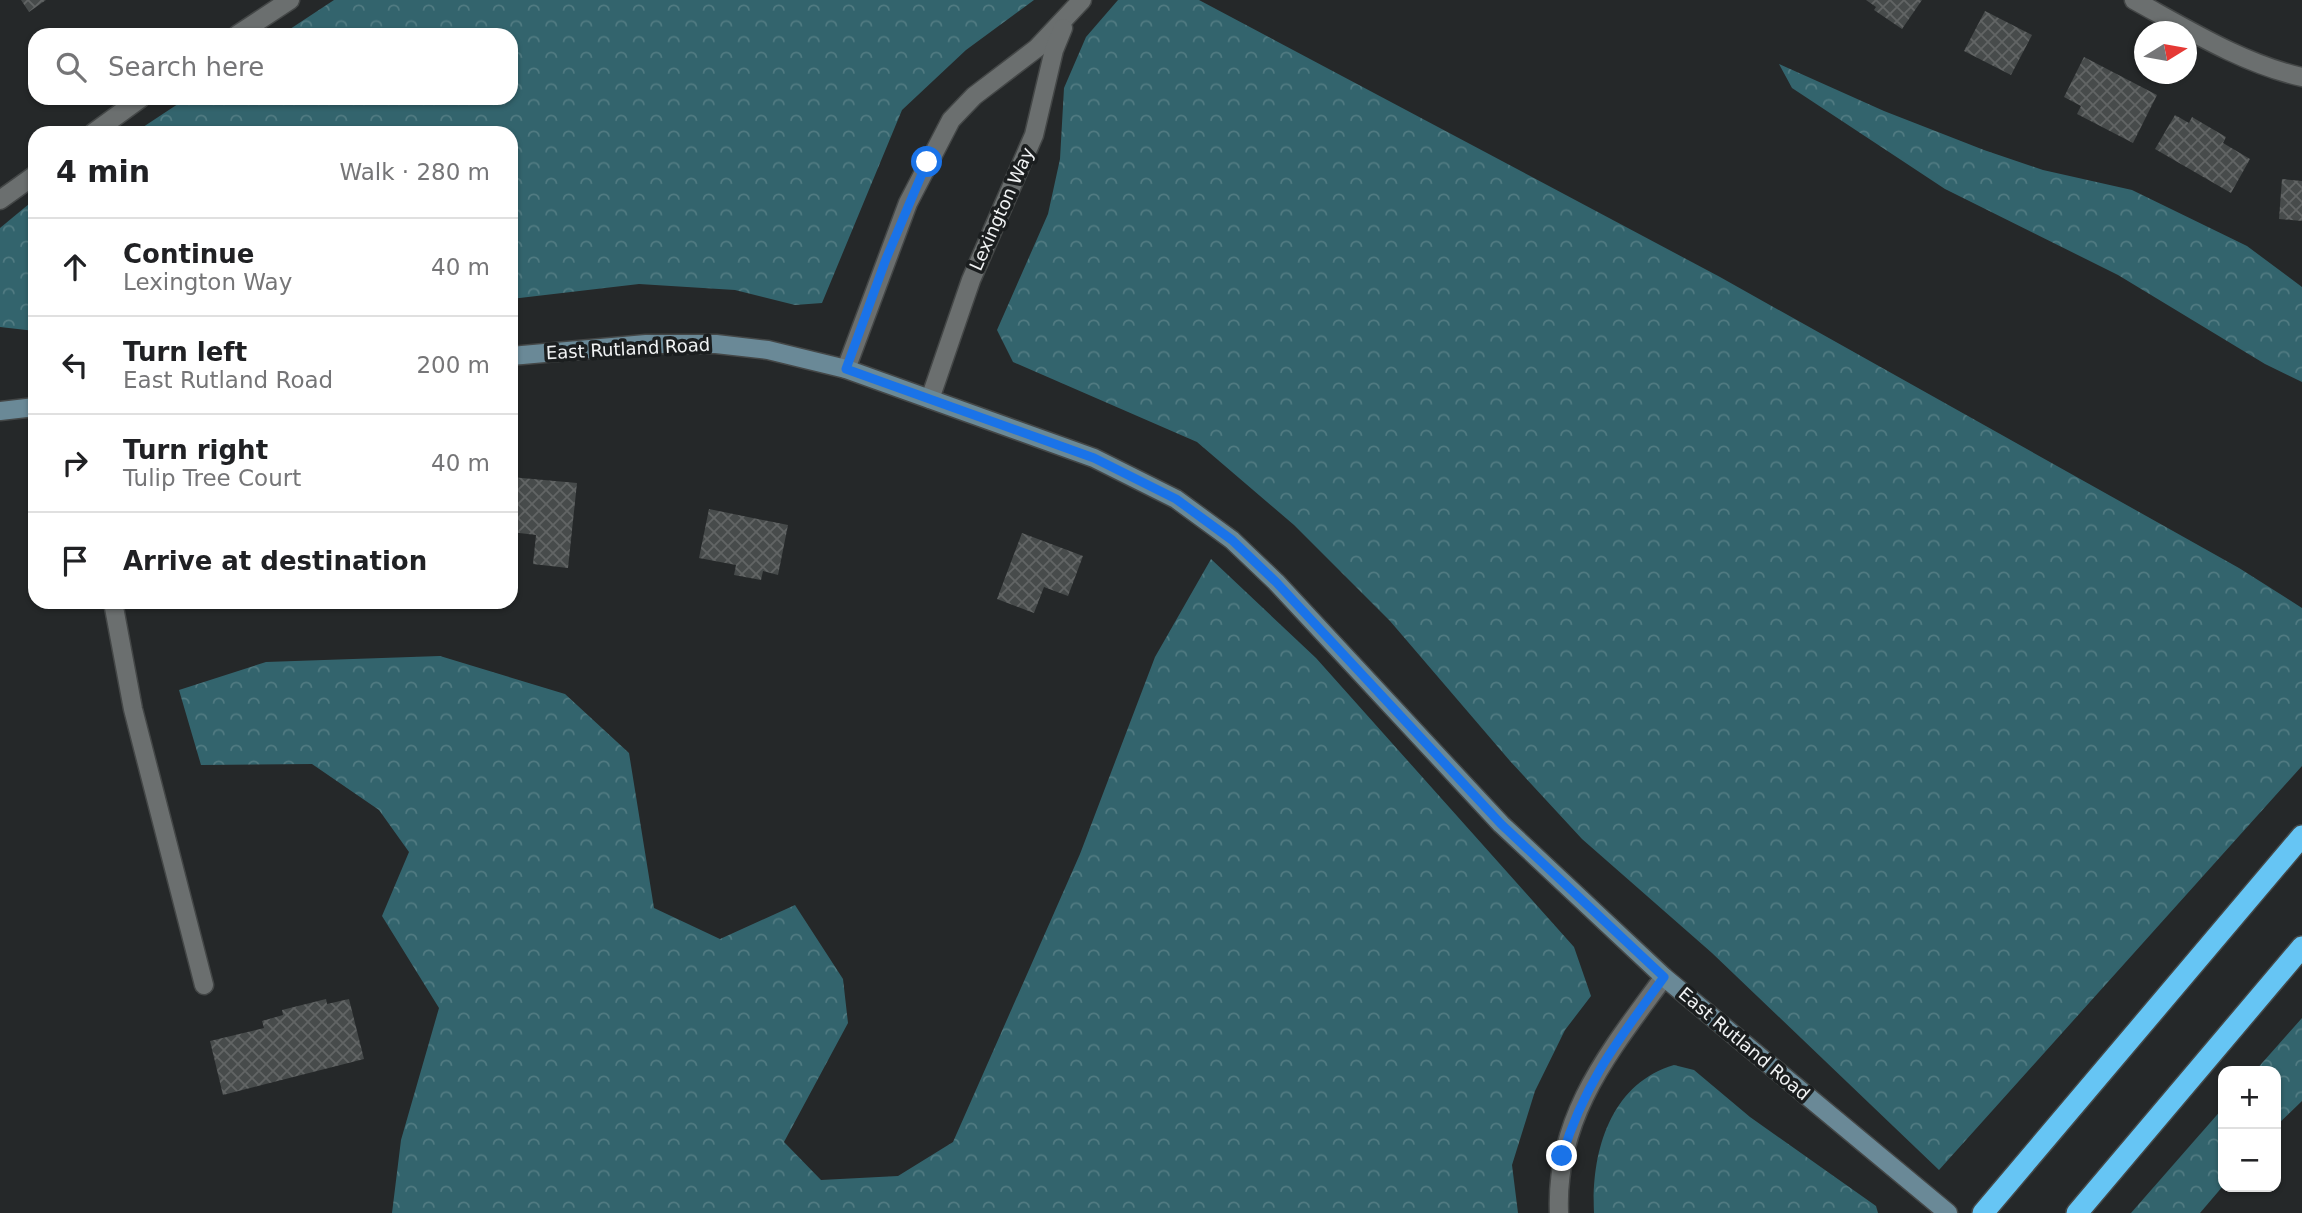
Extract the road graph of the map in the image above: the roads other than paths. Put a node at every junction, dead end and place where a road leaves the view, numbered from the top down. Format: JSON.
{"nodes":[{"id":1,"x":290,"y":0,"type":"edge"},
{"id":2,"x":1082,"y":0,"type":"edge"},
{"id":3,"x":2134,"y":0,"type":"edge"},
{"id":4,"x":1068,"y":18,"type":"junction"},
{"id":5,"x":248,"y":28,"type":"edge"},
{"id":6,"x":2302,"y":78,"type":"edge"},
{"id":7,"x":131,"y":105,"type":"edge"},
{"id":8,"x":103,"y":126,"type":"edge"},
{"id":9,"x":28,"y":180,"type":"edge"},
{"id":10,"x":0,"y":200,"type":"edge"},
{"id":11,"x":518,"y":355,"type":"edge"},
{"id":12,"x":846,"y":369,"type":"junction"},
{"id":13,"x":930,"y":399,"type":"junction"},
{"id":14,"x":28,"y":408,"type":"edge"},
{"id":15,"x":0,"y":411,"type":"edge"},
{"id":16,"x":114,"y":609,"type":"edge"},
{"id":17,"x":2302,"y":836,"type":"edge"},
{"id":18,"x":2302,"y":947,"type":"edge"},
{"id":19,"x":1664,"y":977,"type":"junction"},
{"id":20,"x":204,"y":985,"type":"dead end"},
{"id":21,"x":1987,"y":1208,"type":"edge"},
{"id":22,"x":1559,"y":1213,"type":"edge"},
{"id":23,"x":1948,"y":1213,"type":"edge"},
{"id":24,"x":2077,"y":1213,"type":"edge"}],
"edges":[{"from":1,"to":5,"type":"street"},
{"from":2,"to":4,"type":"street","name":"Lexington Way"},
{"from":3,"to":6,"type":"street"},
{"from":4,"to":12,"type":"street","name":"Lexington Way"},
{"from":4,"to":13,"type":"street","name":"Lexington Way"},
{"from":7,"to":8,"type":"street"},
{"from":9,"to":10,"type":"street"},
{"from":11,"to":12,"type":"main road","name":"East Rutland Road"},
{"from":12,"to":13,"type":"main road","name":"East Rutland Road"},
{"from":13,"to":19,"type":"main road","name":"East Rutland Road"},
{"from":14,"to":15,"type":"main road"},
{"from":16,"to":20,"type":"street"},
{"from":17,"to":21,"type":"highway"},
{"from":18,"to":24,"type":"highway"},
{"from":19,"to":22,"type":"street"},
{"from":19,"to":23,"type":"main road","name":"East Rutland Road"}]}
